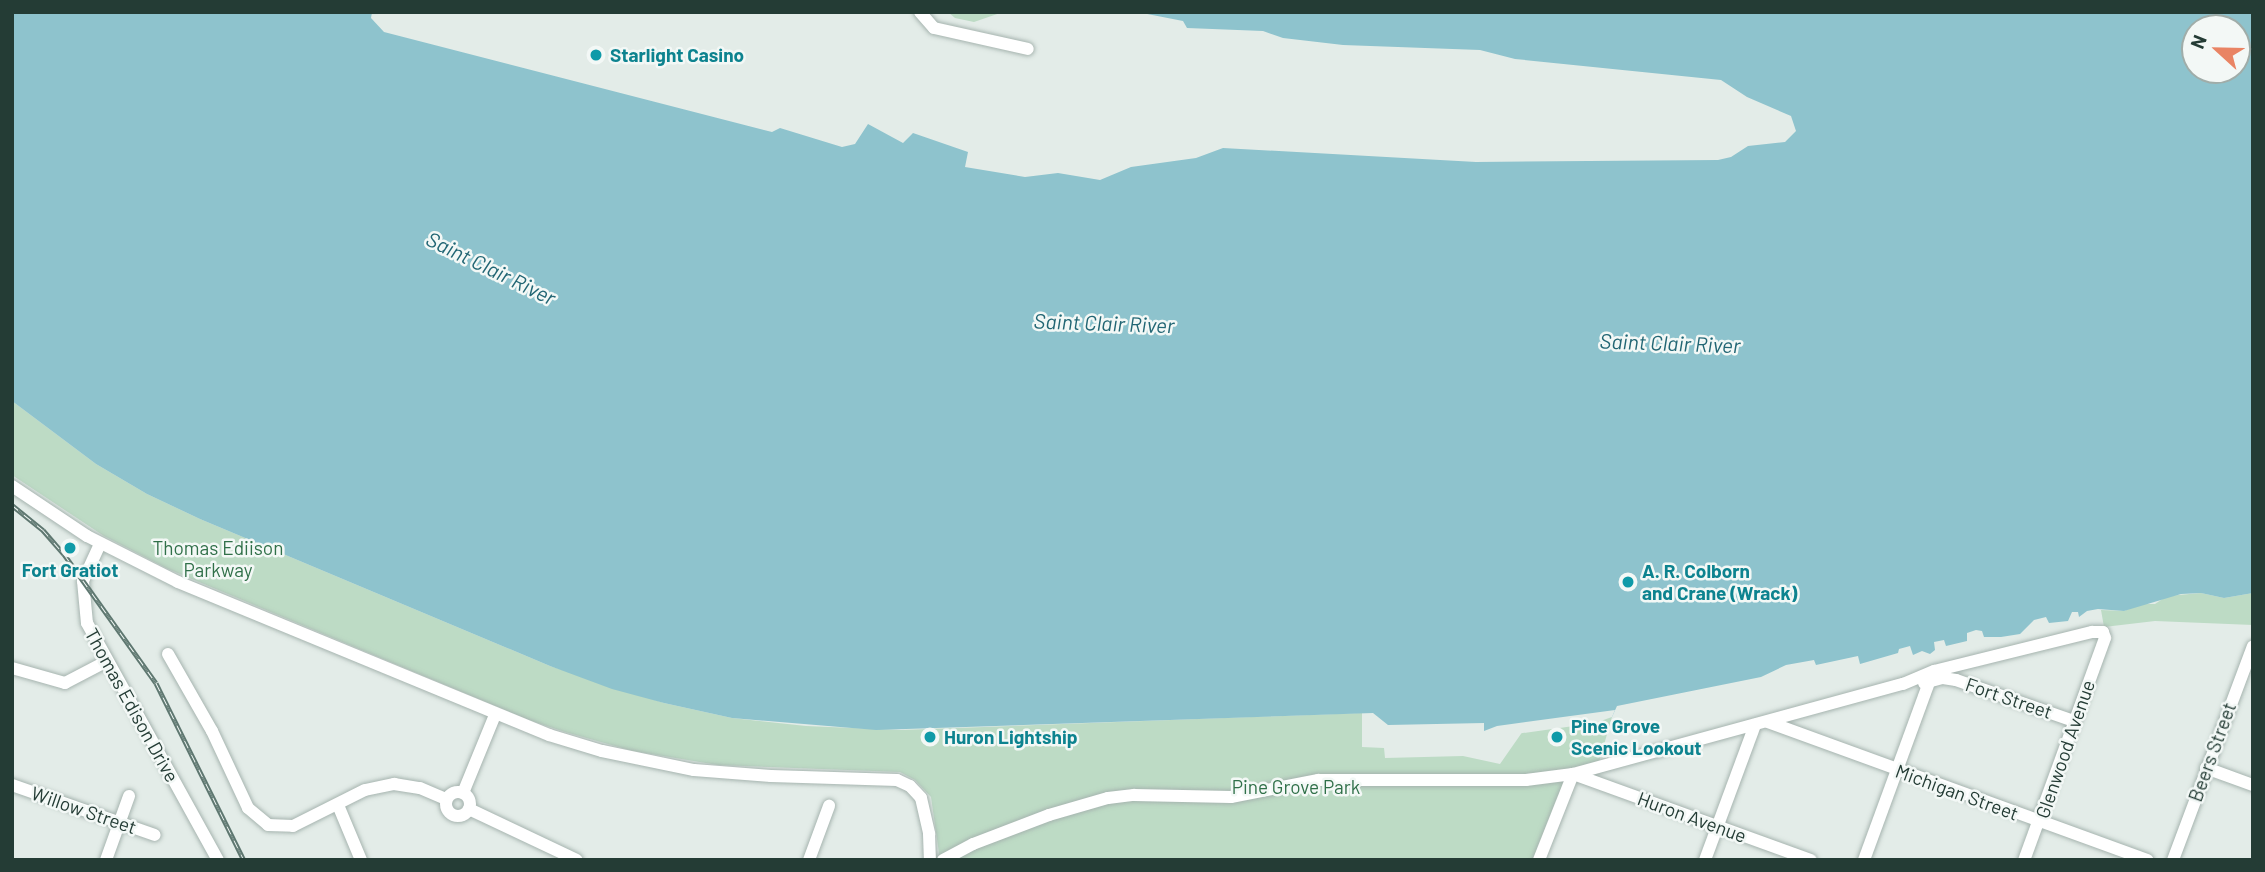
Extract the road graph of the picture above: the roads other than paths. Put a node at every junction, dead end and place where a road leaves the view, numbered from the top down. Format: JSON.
{"nodes":[{"id":1,"x":920,"y":12,"type":"edge"},
{"id":2,"x":1028,"y":50,"type":"dead end"},
{"id":3,"x":12,"y":486,"type":"edge"},
{"id":4,"x":100,"y":544,"type":"junction"},
{"id":5,"x":2253,"y":646,"type":"edge"},
{"id":6,"x":168,"y":654,"type":"dead end"},
{"id":7,"x":107,"y":661,"type":"junction"},
{"id":8,"x":12,"y":668,"type":"edge"},
{"id":9,"x":1929,"y":682,"type":"junction"},
{"id":10,"x":1903,"y":684,"type":"junction"},
{"id":11,"x":495,"y":715,"type":"junction"},
{"id":12,"x":2074,"y":721,"type":"junction"},
{"id":13,"x":1761,"y":723,"type":"junction"},
{"id":14,"x":2206,"y":768,"type":"junction"},
{"id":15,"x":1896,"y":770,"type":"junction"},
{"id":16,"x":1573,"y":774,"type":"junction"},
{"id":17,"x":12,"y":785,"type":"edge"},
{"id":18,"x":2253,"y":785,"type":"edge"},
{"id":19,"x":463,"y":793,"type":"junction"},
{"id":20,"x":129,"y":796,"type":"dead end"},
{"id":21,"x":446,"y":799,"type":"junction"},
{"id":22,"x":338,"y":805,"type":"junction"},
{"id":23,"x":829,"y":806,"type":"dead end"},
{"id":24,"x":469,"y":809,"type":"junction"},
{"id":25,"x":120,"y":821,"type":"junction"},
{"id":26,"x":2040,"y":821,"type":"junction"},
{"id":27,"x":1718,"y":826,"type":"junction"},
{"id":28,"x":155,"y":835,"type":"dead end"},
{"id":29,"x":106,"y":860,"type":"edge"},
{"id":30,"x":218,"y":860,"type":"edge"},
{"id":31,"x":361,"y":860,"type":"edge"},
{"id":32,"x":577,"y":860,"type":"edge"},
{"id":33,"x":809,"y":860,"type":"edge"},
{"id":34,"x":930,"y":860,"type":"edge"},
{"id":35,"x":943,"y":860,"type":"edge"},
{"id":36,"x":1539,"y":860,"type":"edge"},
{"id":37,"x":1705,"y":860,"type":"edge"},
{"id":38,"x":1811,"y":860,"type":"edge"},
{"id":39,"x":1864,"y":860,"type":"edge"},
{"id":40,"x":2024,"y":860,"type":"edge"},
{"id":41,"x":2148,"y":860,"type":"edge"},
{"id":42,"x":2173,"y":860,"type":"edge"}],
"edges":[{"from":1,"to":2,"type":"street"},
{"from":3,"to":4,"type":"street"},
{"from":4,"to":7,"type":"street","name":"Thomas Edison Drive"},
{"from":4,"to":11,"type":"street"},
{"from":5,"to":14,"type":"street","name":"Beers Street"},
{"from":6,"to":22,"type":"street"},
{"from":7,"to":8,"type":"street"},
{"from":7,"to":30,"type":"street","name":"Thomas Edison Drive"},
{"from":9,"to":10,"type":"street","name":"Fort Street"},
{"from":9,"to":12,"type":"street","name":"Fort Street"},
{"from":9,"to":15,"type":"street"},
{"from":10,"to":12,"type":"street","name":"Glenwood Avenue"},
{"from":10,"to":13,"type":"street"},
{"from":11,"to":19,"type":"street"},
{"from":11,"to":34,"type":"street"},
{"from":12,"to":26,"type":"street","name":"Glenwood Avenue"},
{"from":13,"to":15,"type":"street","name":"Michigan Street"},
{"from":13,"to":16,"type":"street"},
{"from":13,"to":27,"type":"street"},
{"from":14,"to":18,"type":"street"},
{"from":14,"to":42,"type":"street","name":"Beers Street"},
{"from":15,"to":26,"type":"street","name":"Michigan Street"},
{"from":15,"to":39,"type":"street"},
{"from":16,"to":27,"type":"street","name":"Huron Avenue"},
{"from":16,"to":35,"type":"street"},
{"from":16,"to":36,"type":"street"},
{"from":17,"to":25,"type":"street","name":"Willow Street"},
{"from":19,"to":21,"type":"street"},
{"from":19,"to":24,"type":"street"},
{"from":20,"to":25,"type":"street"},
{"from":21,"to":22,"type":"street"},
{"from":21,"to":24,"type":"street"},
{"from":22,"to":31,"type":"street"},
{"from":23,"to":33,"type":"street"},
{"from":24,"to":32,"type":"street"},
{"from":25,"to":28,"type":"street","name":"Willow Street"},
{"from":25,"to":29,"type":"street"},
{"from":26,"to":40,"type":"street","name":"Glenwood Avenue"},
{"from":26,"to":41,"type":"street","name":"Michigan Street"},
{"from":27,"to":37,"type":"street"},
{"from":27,"to":38,"type":"street","name":"Huron Avenue"}]}
